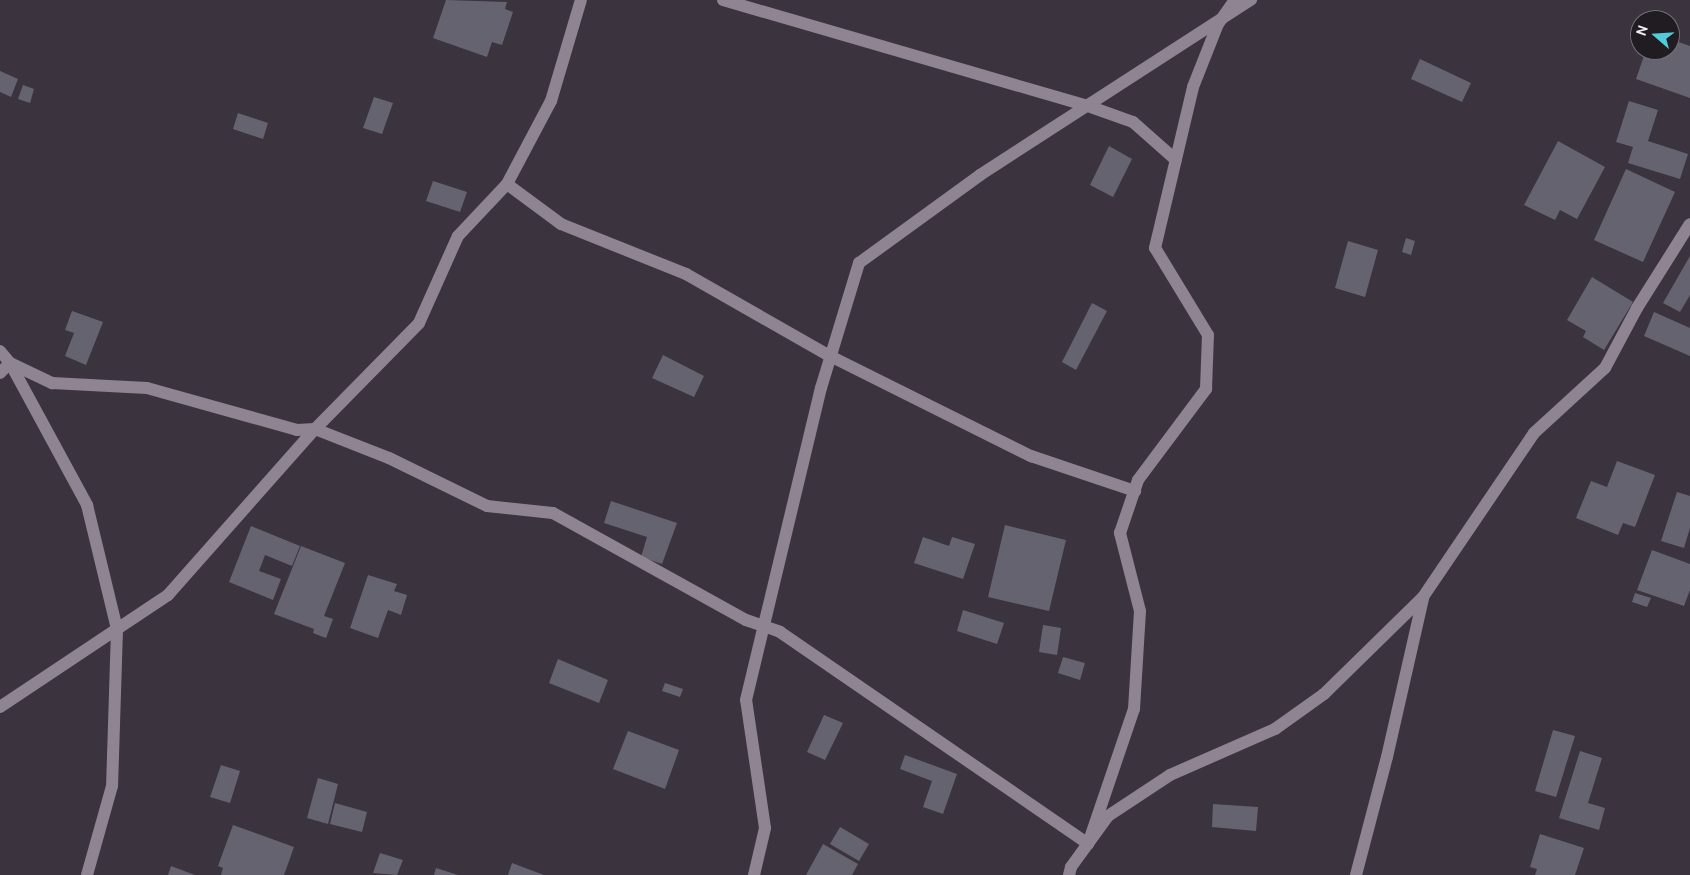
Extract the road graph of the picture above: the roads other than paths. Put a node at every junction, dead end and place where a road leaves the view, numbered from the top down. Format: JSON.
{"nodes":[{"id":1,"x":581,"y":0,"type":"edge"},
{"id":2,"x":723,"y":0,"type":"edge"},
{"id":3,"x":1235,"y":0,"type":"edge"},
{"id":4,"x":1252,"y":0,"type":"edge"},
{"id":5,"x":1218,"y":24,"type":"junction"},
{"id":6,"x":1088,"y":106,"type":"junction"},
{"id":7,"x":1176,"y":160,"type":"junction"},
{"id":8,"x":507,"y":184,"type":"junction"},
{"id":9,"x":1690,"y":224,"type":"edge"},
{"id":10,"x":0,"y":351,"type":"edge"},
{"id":11,"x":830,"y":356,"type":"junction"},
{"id":12,"x":10,"y":363,"type":"junction"},
{"id":13,"x":0,"y":373,"type":"edge"},
{"id":14,"x":315,"y":429,"type":"junction"},
{"id":15,"x":1135,"y":491,"type":"junction"},
{"id":16,"x":1423,"y":596,"type":"junction"},
{"id":17,"x":762,"y":626,"type":"junction"},
{"id":18,"x":117,"y":629,"type":"junction"},
{"id":19,"x":0,"y":707,"type":"edge"},
{"id":20,"x":1088,"y":844,"type":"junction"},
{"id":21,"x":87,"y":875,"type":"edge"},
{"id":22,"x":754,"y":875,"type":"edge"},
{"id":23,"x":1069,"y":875,"type":"edge"},
{"id":24,"x":1356,"y":875,"type":"edge"}],
"edges":[{"from":1,"to":8,"type":"street"},
{"from":2,"to":6,"type":"street"},
{"from":3,"to":5,"type":"street"},
{"from":4,"to":5,"type":"street"},
{"from":5,"to":6,"type":"street"},
{"from":5,"to":7,"type":"street"},
{"from":6,"to":7,"type":"street"},
{"from":6,"to":11,"type":"street"},
{"from":7,"to":15,"type":"street"},
{"from":8,"to":11,"type":"street"},
{"from":8,"to":14,"type":"street"},
{"from":9,"to":16,"type":"street"},
{"from":10,"to":12,"type":"street"},
{"from":11,"to":15,"type":"street"},
{"from":11,"to":17,"type":"street"},
{"from":12,"to":13,"type":"street"},
{"from":12,"to":14,"type":"street"},
{"from":12,"to":18,"type":"street"},
{"from":14,"to":17,"type":"street"},
{"from":14,"to":18,"type":"street"},
{"from":15,"to":20,"type":"street"},
{"from":16,"to":20,"type":"street"},
{"from":16,"to":24,"type":"street"},
{"from":17,"to":20,"type":"street"},
{"from":17,"to":22,"type":"street"},
{"from":18,"to":19,"type":"street"},
{"from":18,"to":21,"type":"street"},
{"from":20,"to":23,"type":"street"}]}
